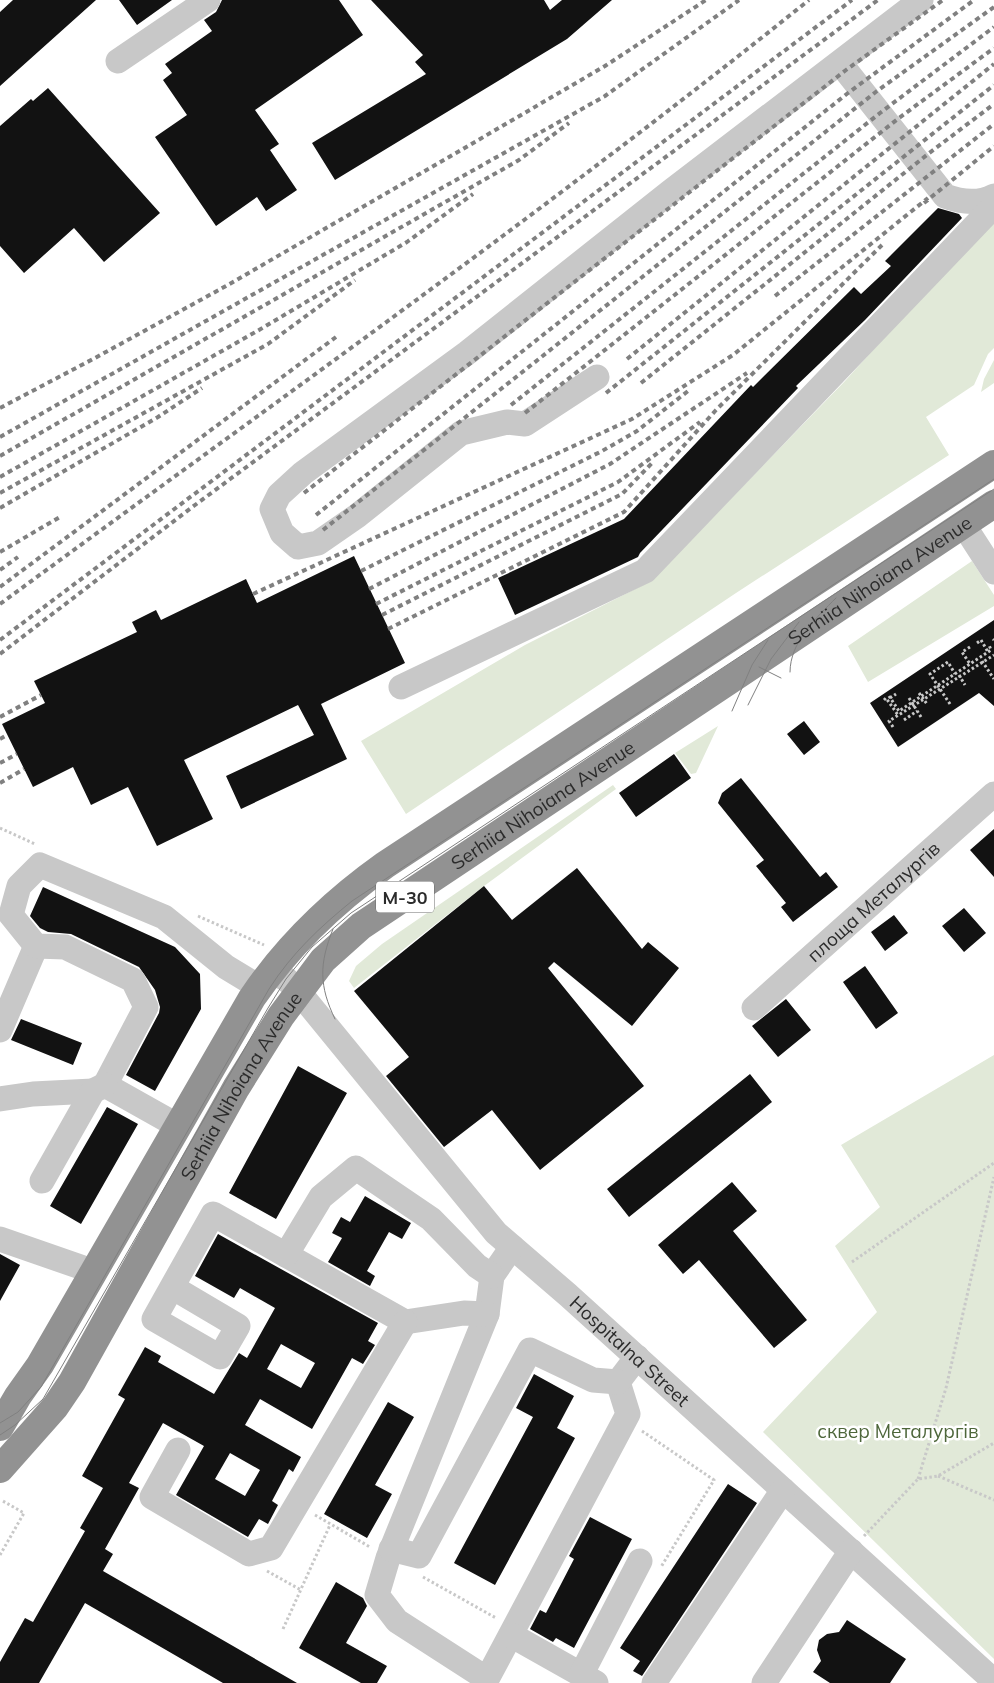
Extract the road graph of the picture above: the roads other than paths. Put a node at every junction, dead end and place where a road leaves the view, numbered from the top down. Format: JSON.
{"nodes":[{"id":1,"x":208,"y":0,"type":"edge"},
{"id":2,"x":921,"y":0,"type":"edge"},
{"id":3,"x":118,"y":61,"type":"dead end"},
{"id":4,"x":840,"y":62,"type":"junction"},
{"id":5,"x":994,"y":196,"type":"edge"},
{"id":6,"x":994,"y":206,"type":"edge"},
{"id":7,"x":597,"y":377,"type":"dead end"},
{"id":8,"x":994,"y":464,"type":"edge"},
{"id":9,"x":994,"y":504,"type":"edge"},
{"id":10,"x":963,"y":524,"type":"junction"},
{"id":11,"x":994,"y":572,"type":"edge"},
{"id":12,"x":401,"y":687,"type":"dead end"},
{"id":13,"x":994,"y":794,"type":"edge"},
{"id":14,"x":36,"y":946,"type":"junction"},
{"id":15,"x":265,"y":979,"type":"junction"},
{"id":16,"x":298,"y":991,"type":"junction"},
{"id":17,"x":754,"y":1008,"type":"dead end"},
{"id":18,"x":0,"y":1030,"type":"edge"},
{"id":19,"x":99,"y":1088,"type":"junction"},
{"id":20,"x":0,"y":1099,"type":"edge"},
{"id":21,"x":178,"y":1126,"type":"junction"},
{"id":22,"x":42,"y":1181,"type":"dead end"},
{"id":23,"x":0,"y":1240,"type":"edge"},
{"id":24,"x":512,"y":1247,"type":"junction"},
{"id":25,"x":286,"y":1255,"type":"junction"},
{"id":26,"x":94,"y":1272,"type":"junction"},
{"id":27,"x":492,"y":1276,"type":"junction"},
{"id":28,"x":172,"y":1287,"type":"dead end"},
{"id":29,"x":487,"y":1314,"type":"junction"},
{"id":30,"x":405,"y":1322,"type":"junction"},
{"id":31,"x":637,"y":1357,"type":"junction"},
{"id":32,"x":618,"y":1382,"type":"junction"},
{"id":33,"x":9,"y":1403,"type":"edge"},
{"id":34,"x":0,"y":1427,"type":"edge"},
{"id":35,"x":178,"y":1450,"type":"dead end"},
{"id":36,"x":0,"y":1469,"type":"edge"},
{"id":37,"x":783,"y":1490,"type":"junction"},
{"id":38,"x":855,"y":1547,"type":"junction"},
{"id":39,"x":391,"y":1549,"type":"junction"},
{"id":40,"x":640,"y":1561,"type":"road end"},
{"id":41,"x":511,"y":1635,"type":"junction"},
{"id":42,"x":589,"y":1679,"type":"edge"},
{"id":43,"x":994,"y":1680,"type":"edge"},
{"id":44,"x":654,"y":1683,"type":"edge"},
{"id":45,"x":764,"y":1683,"type":"edge"}],
"edges":[{"from":1,"to":3,"type":"street"},
{"from":2,"to":4,"type":"street"},
{"from":4,"to":5,"type":"street"},
{"from":4,"to":7,"type":"street"},
{"from":6,"to":12,"type":"street"},
{"from":8,"to":15,"type":"highway","name":"Serhiia Nihoiana Avenue","number":"М-30"},
{"from":9,"to":10,"type":"highway","name":"Serhiia Nihoiana Avenue","number":"М-30"},
{"from":10,"to":11,"type":"street"},
{"from":10,"to":16,"type":"highway","name":"Serhiia Nihoiana Avenue","number":"М-30"},
{"from":13,"to":17,"type":"street","name":"площа Металургів"},
{"from":14,"to":15,"type":"street","name":"Hospitalna Street"},
{"from":14,"to":18,"type":"street"},
{"from":14,"to":19,"type":"street"},
{"from":15,"to":16,"type":"street","name":"Hospitalna Street"},
{"from":15,"to":21,"type":"highway","name":"Serhiia Nihoiana Avenue","number":"М-30"},
{"from":16,"to":24,"type":"street","name":"Hospitalna Street"},
{"from":16,"to":36,"type":"highway","name":"Serhiia Nihoiana Avenue","number":"М-30"},
{"from":19,"to":20,"type":"street"},
{"from":19,"to":21,"type":"street"},
{"from":19,"to":22,"type":"street"},
{"from":21,"to":26,"type":"highway","name":"Serhiia Nihoiana Avenue","number":"М-30"},
{"from":23,"to":26,"type":"street"},
{"from":24,"to":27,"type":"street"},
{"from":24,"to":31,"type":"street","name":"Hospitalna Street"},
{"from":25,"to":27,"type":"street"},
{"from":25,"to":28,"type":"street"},
{"from":25,"to":30,"type":"street"},
{"from":26,"to":33,"type":"highway","name":"Serhiia Nihoiana Avenue","number":"М-30"},
{"from":27,"to":29,"type":"street"},
{"from":29,"to":30,"type":"street"},
{"from":29,"to":39,"type":"street"},
{"from":30,"to":35,"type":"street"},
{"from":31,"to":32,"type":"street"},
{"from":31,"to":37,"type":"street","name":"Hospitalna Street"},
{"from":32,"to":39,"type":"street"},
{"from":32,"to":41,"type":"street"},
{"from":33,"to":34,"type":"highway","name":"Serhiia Nihoiana Avenue","number":"М-30"},
{"from":37,"to":38,"type":"street","name":"Hospitalna Street"},
{"from":37,"to":44,"type":"street"},
{"from":38,"to":43,"type":"street","name":"Hospitalna Street"},
{"from":38,"to":45,"type":"street"},
{"from":39,"to":41,"type":"street"},
{"from":40,"to":42,"type":"street"},
{"from":41,"to":42,"type":"street"}]}
